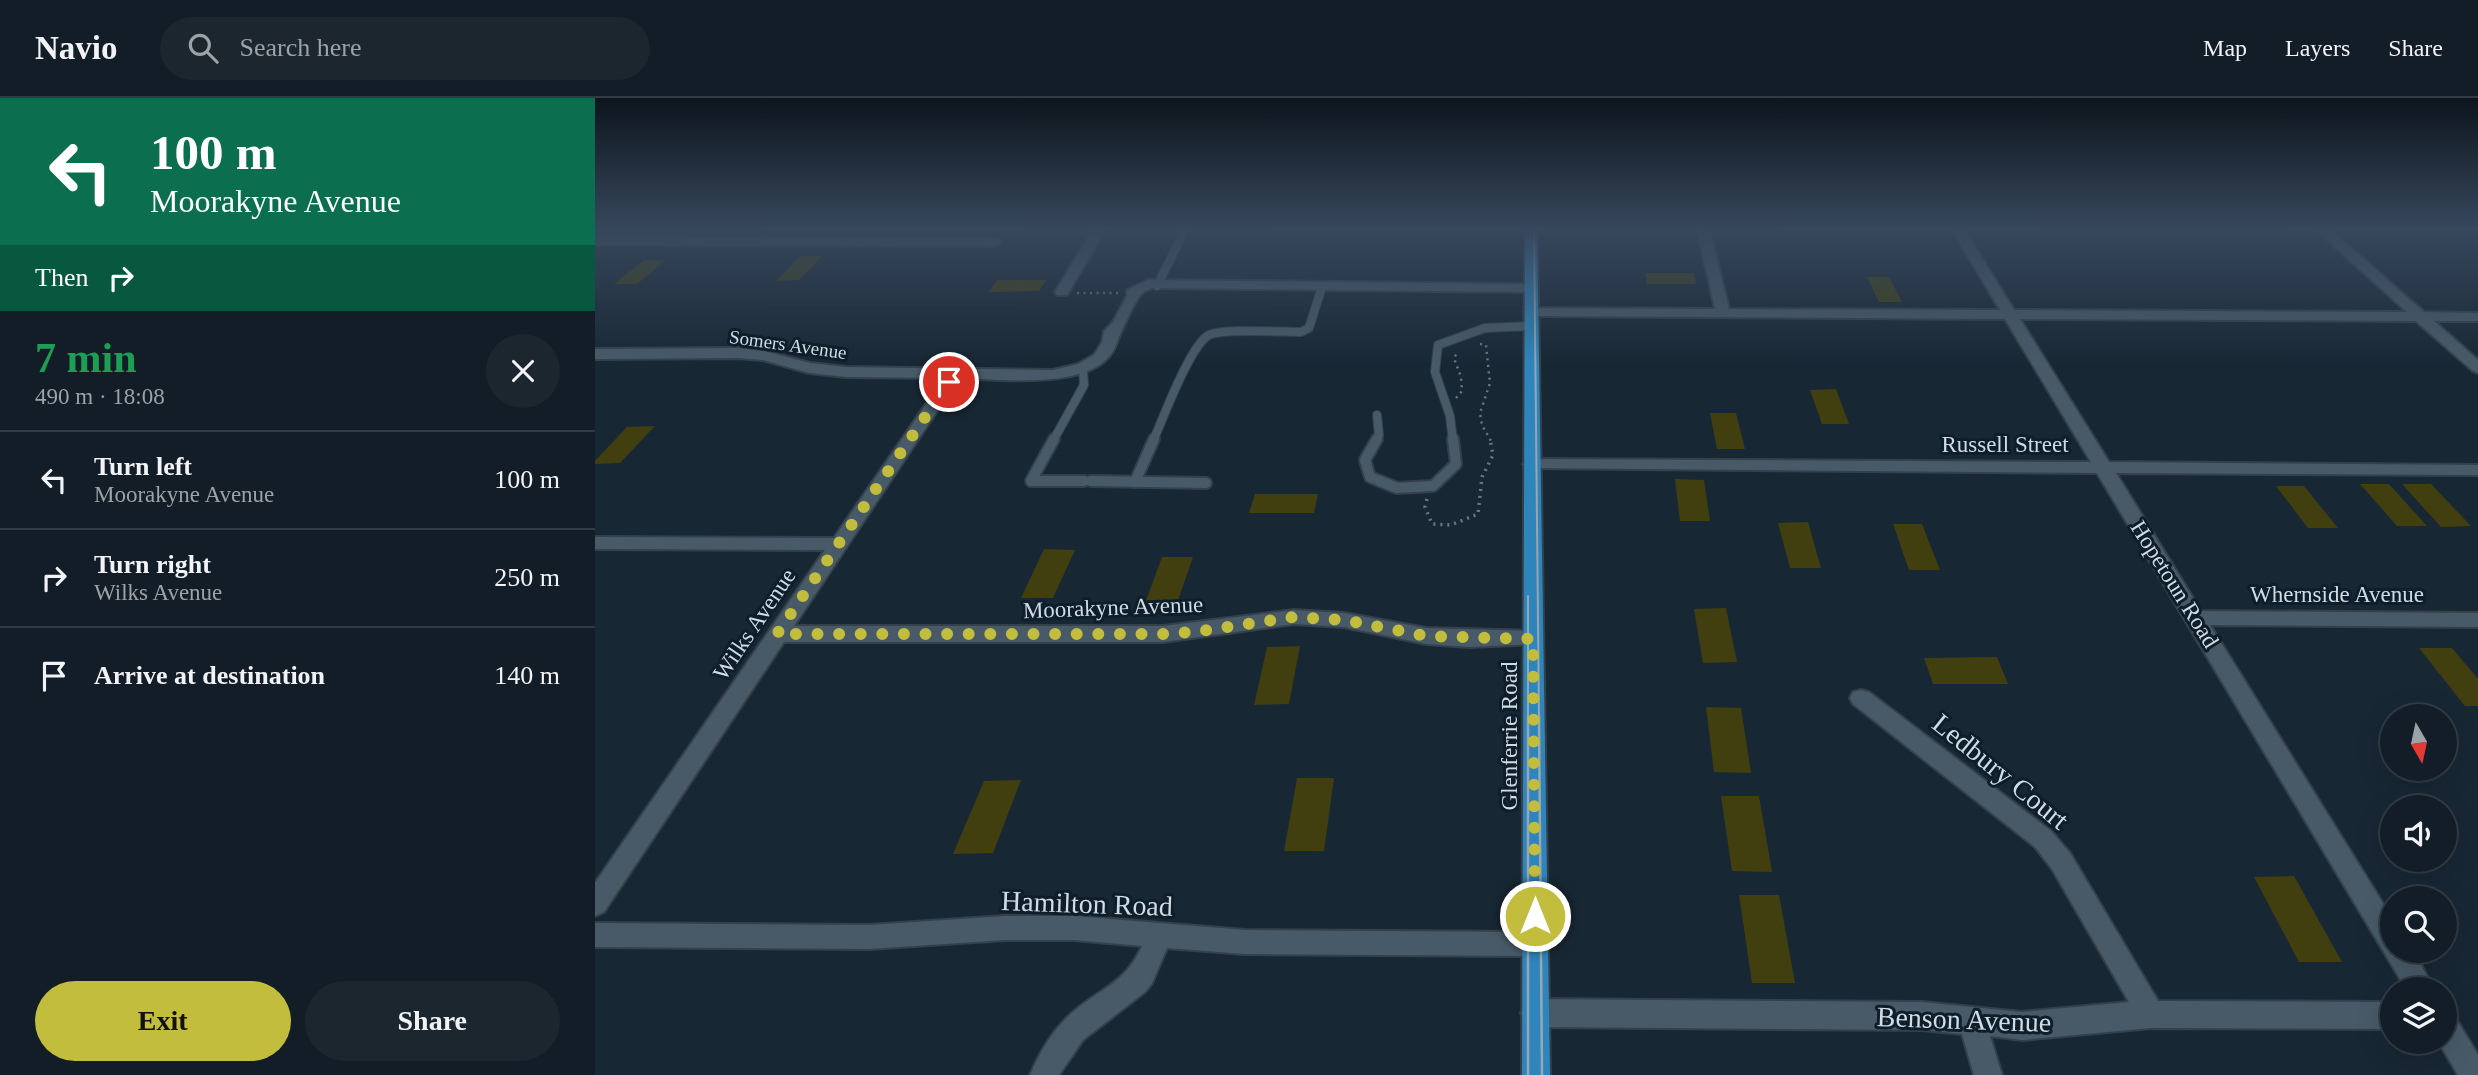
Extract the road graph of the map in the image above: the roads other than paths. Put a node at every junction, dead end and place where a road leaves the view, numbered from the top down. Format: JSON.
{"nodes":[{"id":1,"x":1078,"y":274,"type":"edge"},
{"id":2,"x":1163,"y":274,"type":"edge"},
{"id":3,"x":1531,"y":274,"type":"edge"},
{"id":4,"x":1714,"y":274,"type":"edge"},
{"id":5,"x":1984,"y":274,"type":"edge"},
{"id":6,"x":2371,"y":274,"type":"edge"},
{"id":7,"x":1157,"y":286,"type":"junction"},
{"id":8,"x":1322,"y":287,"type":"junction"},
{"id":9,"x":1531,"y":288,"type":"junction"},
{"id":10,"x":1068,"y":293,"type":"road end"},
{"id":11,"x":1723,"y":314,"type":"junction"},
{"id":12,"x":2009,"y":315,"type":"junction"},
{"id":13,"x":2420,"y":317,"type":"junction"},
{"id":14,"x":2478,"y":317,"type":"edge"},
{"id":15,"x":1531,"y":319,"type":"junction"},
{"id":16,"x":595,"y":354,"type":"edge"},
{"id":17,"x":2478,"y":368,"type":"edge"},
{"id":18,"x":1083,"y":369,"type":"junction"},
{"id":19,"x":955,"y":373,"type":"junction"},
{"id":20,"x":1066,"y":373,"type":"joint"},
{"id":21,"x":1377,"y":415,"type":"dead end"},
{"id":22,"x":1532,"y":464,"type":"junction"},
{"id":23,"x":2102,"y":467,"type":"junction"},
{"id":24,"x":2478,"y":470,"type":"edge"},
{"id":25,"x":1135,"y":482,"type":"junction"},
{"id":26,"x":1206,"y":483,"type":"dead end"},
{"id":27,"x":595,"y":543,"type":"edge"},
{"id":28,"x":837,"y":544,"type":"junction"},
{"id":29,"x":2195,"y":618,"type":"junction"},
{"id":30,"x":2478,"y":620,"type":"edge"},
{"id":31,"x":777,"y":634,"type":"junction"},
{"id":32,"x":1533,"y":639,"type":"junction"},
{"id":33,"x":1861,"y":698,"type":"dead end"},
{"id":34,"x":595,"y":904,"type":"edge"},
{"id":35,"x":2380,"y":921,"type":"edge"},
{"id":36,"x":595,"y":935,"type":"edge"},
{"id":37,"x":1159,"y":937,"type":"junction"},
{"id":38,"x":1535,"y":944,"type":"junction"},
{"id":39,"x":1535,"y":1013,"type":"junction"},
{"id":40,"x":2151,"y":1014,"type":"junction"},
{"id":41,"x":2380,"y":1016,"type":"edge"},
{"id":42,"x":1972,"y":1022,"type":"junction"},
{"id":43,"x":2457,"y":1047,"type":"edge"},
{"id":44,"x":1045,"y":1075,"type":"edge"},
{"id":45,"x":1536,"y":1075,"type":"edge"},
{"id":46,"x":1988,"y":1075,"type":"edge"},
{"id":47,"x":2474,"y":1075,"type":"edge"}],
"edges":[{"from":1,"to":10,"type":"street"},
{"from":2,"to":7,"type":"lane"},
{"from":3,"to":9,"type":"main road","name":"Glenferrie Road"},
{"from":4,"to":11,"type":"street"},
{"from":5,"to":12,"type":"street","name":"Hopetoun Road"},
{"from":6,"to":13,"type":"street"},
{"from":7,"to":8,"type":"street"},
{"from":7,"to":18,"type":"street","name":"Somers Avenue"},
{"from":8,"to":9,"type":"street"},
{"from":8,"to":25,"type":"lane"},
{"from":9,"to":15,"type":"main road","name":"Glenferrie Road"},
{"from":11,"to":12,"type":"street"},
{"from":11,"to":15,"type":"street"},
{"from":12,"to":13,"type":"street"},
{"from":12,"to":23,"type":"street","name":"Hopetoun Road"},
{"from":13,"to":14,"type":"street"},
{"from":13,"to":17,"type":"street"},
{"from":15,"to":21,"type":"lane"},
{"from":15,"to":22,"type":"main road","name":"Glenferrie Road"},
{"from":16,"to":19,"type":"street","name":"Somers Avenue"},
{"from":18,"to":20,"type":"street","name":"Somers Avenue"},
{"from":18,"to":25,"type":"lane"},
{"from":19,"to":20,"type":"street","name":"Somers Avenue"},
{"from":19,"to":28,"type":"street","name":"Wilks Avenue"},
{"from":22,"to":23,"type":"street","name":"Russell Street"},
{"from":22,"to":32,"type":"main road","name":"Glenferrie Road"},
{"from":23,"to":24,"type":"street","name":"Russell Street"},
{"from":23,"to":29,"type":"street","name":"Hopetoun Road"},
{"from":25,"to":26,"type":"lane"},
{"from":27,"to":28,"type":"street"},
{"from":28,"to":31,"type":"street","name":"Wilks Avenue"},
{"from":29,"to":30,"type":"street","name":"Whernside Avenue"},
{"from":29,"to":35,"type":"street","name":"Hopetoun Road"},
{"from":31,"to":32,"type":"street","name":"Moorakyne Avenue"},
{"from":31,"to":34,"type":"street","name":"Wilks Avenue"},
{"from":32,"to":38,"type":"main road","name":"Glenferrie Road"},
{"from":33,"to":40,"type":"street","name":"Ledbury Court"},
{"from":36,"to":37,"type":"street","name":"Hamilton Road"},
{"from":37,"to":38,"type":"street","name":"Hamilton Road"},
{"from":37,"to":44,"type":"street"},
{"from":38,"to":39,"type":"main road","name":"Glenferrie Road"},
{"from":39,"to":42,"type":"street","name":"Benson Avenue"},
{"from":39,"to":45,"type":"main road","name":"Glenferrie Road"},
{"from":40,"to":41,"type":"street","name":"Benson Avenue"},
{"from":40,"to":42,"type":"street","name":"Benson Avenue"},
{"from":42,"to":46,"type":"street"},
{"from":43,"to":47,"type":"street"}]}
